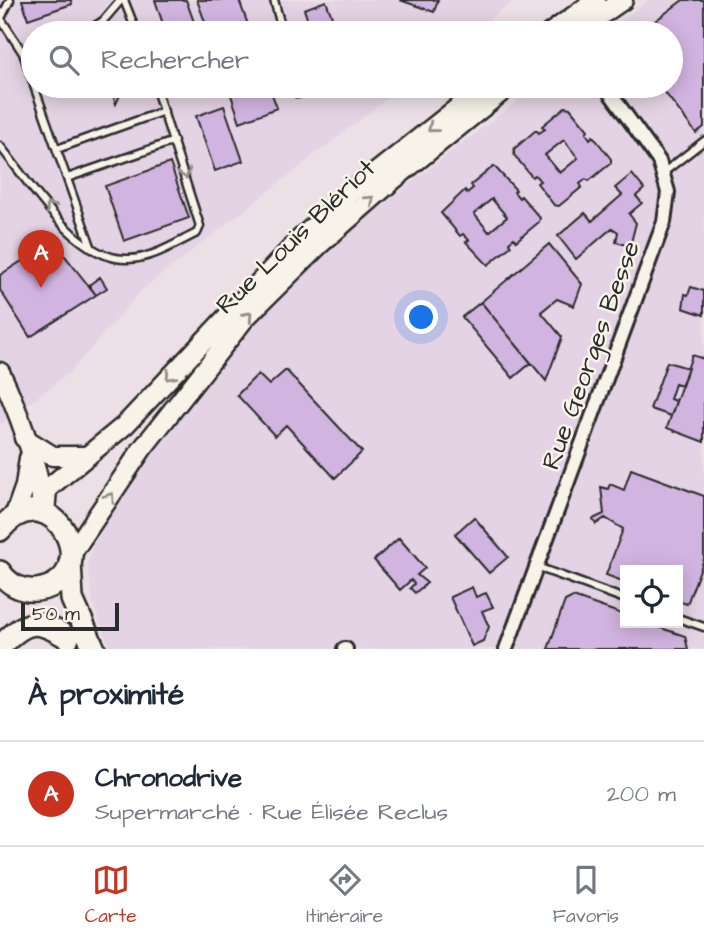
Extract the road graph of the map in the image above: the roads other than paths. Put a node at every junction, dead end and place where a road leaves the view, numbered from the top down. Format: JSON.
{"nodes":[{"id":1,"x":10,"y":0,"type":"edge"},
{"id":2,"x":123,"y":0,"type":"edge"},
{"id":3,"x":274,"y":0,"type":"edge"},
{"id":4,"x":596,"y":0,"type":"edge"},
{"id":5,"x":623,"y":0,"type":"edge"},
{"id":6,"x":0,"y":20,"type":"edge"},
{"id":7,"x":103,"y":21,"type":"edge"},
{"id":8,"x":132,"y":21,"type":"edge"},
{"id":9,"x":280,"y":21,"type":"edge"},
{"id":10,"x":567,"y":21,"type":"edge"},
{"id":11,"x":592,"y":21,"type":"edge"},
{"id":12,"x":21,"y":50,"type":"edge"},
{"id":13,"x":39,"y":98,"type":"edge"},
{"id":14,"x":159,"y":98,"type":"edge"},
{"id":15,"x":470,"y":98,"type":"edge"},
{"id":16,"x":494,"y":98,"type":"edge"},
{"id":17,"x":614,"y":98,"type":"edge"},
{"id":18,"x":164,"y":111,"type":"junction"},
{"id":19,"x":174,"y":141,"type":"junction"},
{"id":20,"x":704,"y":141,"type":"edge"},
{"id":21,"x":0,"y":146,"type":"edge"},
{"id":22,"x":57,"y":149,"type":"junction"},
{"id":23,"x":663,"y":173,"type":"junction"},
{"id":24,"x":67,"y":178,"type":"junction"},
{"id":25,"x":93,"y":252,"type":"junction"},
{"id":26,"x":0,"y":372,"type":"edge"},
{"id":27,"x":27,"y":447,"type":"junction"},
{"id":28,"x":88,"y":456,"type":"junction"},
{"id":29,"x":43,"y":514,"type":"junction"},
{"id":30,"x":7,"y":523,"type":"edge"},
{"id":31,"x":71,"y":558,"type":"junction"},
{"id":32,"x":537,"y":567,"type":"junction"},
{"id":33,"x":0,"y":572,"type":"edge"},
{"id":34,"x":32,"y":590,"type":"junction"},
{"id":35,"x":620,"y":597,"type":"edge"},
{"id":36,"x":683,"y":620,"type":"edge"},
{"id":37,"x":704,"y":627,"type":"edge"},
{"id":38,"x":0,"y":638,"type":"edge"},
{"id":39,"x":71,"y":644,"type":"edge"},
{"id":40,"x":0,"y":647,"type":"edge"},
{"id":41,"x":94,"y":649,"type":"edge"},
{"id":42,"x":506,"y":649,"type":"edge"}],
"edges":[{"from":1,"to":6,"type":"lane"},
{"from":2,"to":7,"type":"lane"},
{"from":2,"to":8,"type":"lane"},
{"from":3,"to":9,"type":"lane"},
{"from":4,"to":10,"type":"main road"},
{"from":5,"to":11,"type":"main road"},
{"from":6,"to":12,"type":"lane"},
{"from":13,"to":22,"type":"lane"},
{"from":14,"to":18,"type":"lane"},
{"from":15,"to":28,"type":"main road","name":"Rue Louis Blériot","one_way":true},
{"from":31,"to":16,"type":"main road","name":"Rue Louis Blériot","one_way":true},
{"from":17,"to":23,"type":"street","name":"Rue Georges Besse"},
{"from":18,"to":19,"type":"lane"},
{"from":18,"to":22,"type":"lane"},
{"from":19,"to":24,"type":"lane"},
{"from":19,"to":25,"type":"lane","one_way":true},
{"from":20,"to":23,"type":"lane"},
{"from":25,"to":21,"type":"lane","one_way":true},
{"from":22,"to":24,"type":"lane"},
{"from":23,"to":32,"type":"street","name":"Rue Georges Besse"},
{"from":24,"to":25,"type":"lane"},
{"from":26,"to":27,"type":"main road"},
{"from":27,"to":28,"type":"main road"},
{"from":27,"to":29,"type":"main road"},
{"from":27,"to":30,"type":"main road"},
{"from":28,"to":29,"type":"main road","name":"Rue Louis Blériot"},
{"from":29,"to":30,"type":"main road"},
{"from":29,"to":31,"type":"main road"},
{"from":31,"to":34,"type":"main road"},
{"from":31,"to":41,"type":"main road"},
{"from":32,"to":35,"type":"lane"},
{"from":32,"to":42,"type":"street","name":"Rue Georges Besse"},
{"from":33,"to":34,"type":"main road"},
{"from":34,"to":38,"type":"main road"},
{"from":34,"to":39,"type":"main road"},
{"from":36,"to":37,"type":"lane"},
{"from":39,"to":40,"type":"main road"}]}
